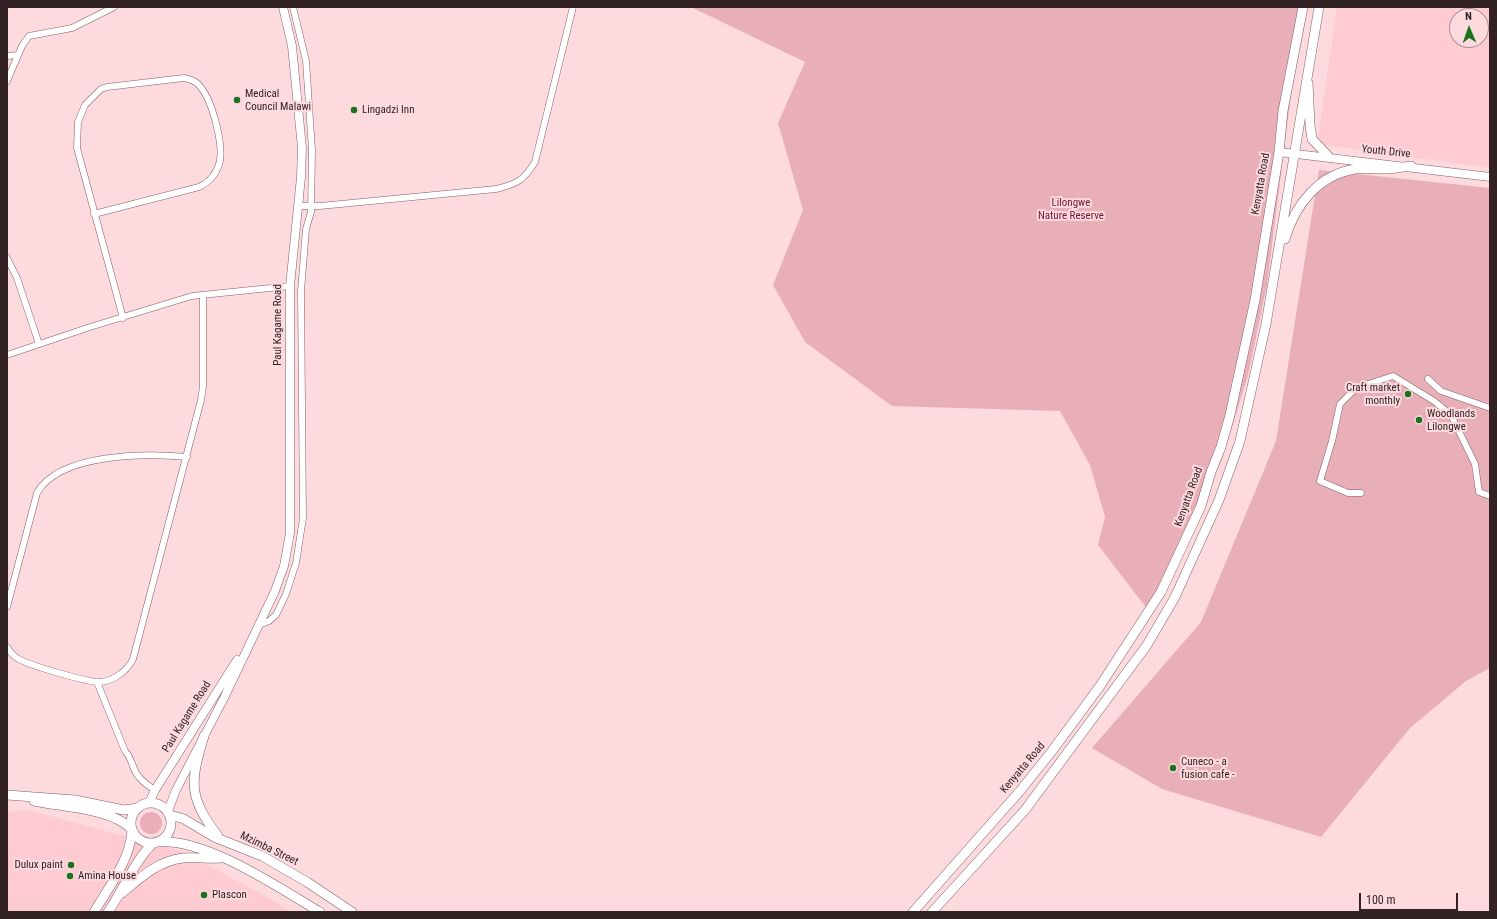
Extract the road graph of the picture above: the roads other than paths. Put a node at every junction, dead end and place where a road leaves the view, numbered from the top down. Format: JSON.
{"nodes":[{"id":1,"x":114,"y":7,"type":"edge"},
{"id":2,"x":283,"y":7,"type":"edge"},
{"id":3,"x":293,"y":7,"type":"edge"},
{"id":4,"x":573,"y":7,"type":"edge"},
{"id":5,"x":1303,"y":7,"type":"edge"},
{"id":6,"x":1319,"y":7,"type":"edge"},
{"id":7,"x":18,"y":55,"type":"junction"},
{"id":8,"x":7,"y":56,"type":"edge"},
{"id":9,"x":1307,"y":72,"type":"junction"},
{"id":10,"x":7,"y":81,"type":"edge"},
{"id":11,"x":1279,"y":152,"type":"junction"},
{"id":12,"x":1295,"y":153,"type":"junction"},
{"id":13,"x":1330,"y":157,"type":"junction"},
{"id":14,"x":1411,"y":166,"type":"junction"},
{"id":15,"x":1490,"y":176,"type":"edge"},
{"id":16,"x":298,"y":206,"type":"junction"},
{"id":17,"x":311,"y":206,"type":"junction"},
{"id":18,"x":94,"y":214,"type":"junction"},
{"id":19,"x":7,"y":258,"type":"edge"},
{"id":20,"x":1276,"y":266,"type":"junction"},
{"id":21,"x":290,"y":286,"type":"junction"},
{"id":22,"x":204,"y":295,"type":"junction"},
{"id":23,"x":123,"y":318,"type":"junction"},
{"id":24,"x":39,"y":344,"type":"junction"},
{"id":25,"x":7,"y":355,"type":"edge"},
{"id":26,"x":1428,"y":379,"type":"dead end"},
{"id":27,"x":1490,"y":408,"type":"edge"},
{"id":28,"x":187,"y":457,"type":"junction"},
{"id":29,"x":1361,"y":493,"type":"dead end"},
{"id":30,"x":1490,"y":496,"type":"edge"},
{"id":31,"x":7,"y":607,"type":"edge"},
{"id":32,"x":259,"y":625,"type":"junction"},
{"id":33,"x":252,"y":638,"type":"junction"},
{"id":34,"x":7,"y":647,"type":"edge"},
{"id":35,"x":97,"y":682,"type":"junction"},
{"id":36,"x":204,"y":736,"type":"junction"},
{"id":37,"x":155,"y":790,"type":"junction"},
{"id":38,"x":8,"y":795,"type":"edge"},
{"id":39,"x":139,"y":806,"type":"junction"},
{"id":40,"x":169,"y":813,"type":"junction"},
{"id":41,"x":132,"y":830,"type":"junction"},
{"id":42,"x":221,"y":839,"type":"junction"},
{"id":43,"x":155,"y":843,"type":"junction"},
{"id":44,"x":226,"y":858,"type":"junction"},
{"id":45,"x":122,"y":893,"type":"junction"},
{"id":46,"x":94,"y":912,"type":"edge"},
{"id":47,"x":108,"y":912,"type":"edge"},
{"id":48,"x":320,"y":912,"type":"edge"},
{"id":49,"x":352,"y":912,"type":"edge"},
{"id":50,"x":912,"y":912,"type":"edge"},
{"id":51,"x":932,"y":912,"type":"edge"}],
"edges":[{"from":1,"to":7,"type":"street"},
{"from":2,"to":16,"type":"street","name":"Paul Kagame Road"},
{"from":3,"to":17,"type":"street"},
{"from":4,"to":17,"type":"street"},
{"from":5,"to":11,"type":"main road","name":"Kenyatta Road"},
{"from":6,"to":9,"type":"main road"},
{"from":7,"to":8,"type":"street"},
{"from":7,"to":10,"type":"street"},
{"from":9,"to":12,"type":"main road"},
{"from":9,"to":13,"type":"main road"},
{"from":11,"to":12,"type":"street","name":"Youth Drive"},
{"from":11,"to":50,"type":"main road","name":"Kenyatta Road"},
{"from":12,"to":13,"type":"street","name":"Youth Drive"},
{"from":12,"to":20,"type":"main road"},
{"from":13,"to":14,"type":"street","name":"Youth Drive"},
{"from":14,"to":15,"type":"street","name":"Youth Drive"},
{"from":14,"to":20,"type":"main road"},
{"from":16,"to":17,"type":"street"},
{"from":16,"to":21,"type":"street","name":"Paul Kagame Road"},
{"from":17,"to":32,"type":"street"},
{"from":18,"to":18,"type":"street"},
{"from":18,"to":23,"type":"street"},
{"from":19,"to":24,"type":"street"},
{"from":20,"to":51,"type":"main road"},
{"from":21,"to":22,"type":"street"},
{"from":21,"to":32,"type":"street","name":"Paul Kagame Road"},
{"from":22,"to":23,"type":"street"},
{"from":22,"to":28,"type":"street"},
{"from":23,"to":24,"type":"street"},
{"from":24,"to":25,"type":"street"},
{"from":26,"to":27,"type":"street"},
{"from":28,"to":31,"type":"street"},
{"from":28,"to":35,"type":"street"},
{"from":29,"to":30,"type":"street"},
{"from":32,"to":33,"type":"street","name":"Paul Kagame Road"},
{"from":33,"to":36,"type":"street","name":"Paul Kagame Road"},
{"from":33,"to":37,"type":"street","name":"Paul Kagame Road"},
{"from":34,"to":35,"type":"street"},
{"from":35,"to":37,"type":"street"},
{"from":36,"to":40,"type":"street","name":"Paul Kagame Road"},
{"from":36,"to":42,"type":"main road"},
{"from":37,"to":39,"type":"street","name":"Paul Kagame Road"},
{"from":38,"to":39,"type":"main road"},
{"from":38,"to":41,"type":"main road"},
{"from":39,"to":40,"type":"main road"},
{"from":39,"to":41,"type":"main road"},
{"from":40,"to":42,"type":"main road","name":"Mzimba Street"},
{"from":40,"to":43,"type":"main road"},
{"from":41,"to":43,"type":"main road"},
{"from":41,"to":46,"type":"main road"},
{"from":42,"to":49,"type":"main road","name":"Mzimba Street"},
{"from":43,"to":44,"type":"main road"},
{"from":43,"to":45,"type":"main road"},
{"from":44,"to":45,"type":"main road"},
{"from":44,"to":48,"type":"main road"},
{"from":45,"to":47,"type":"main road"}]}
